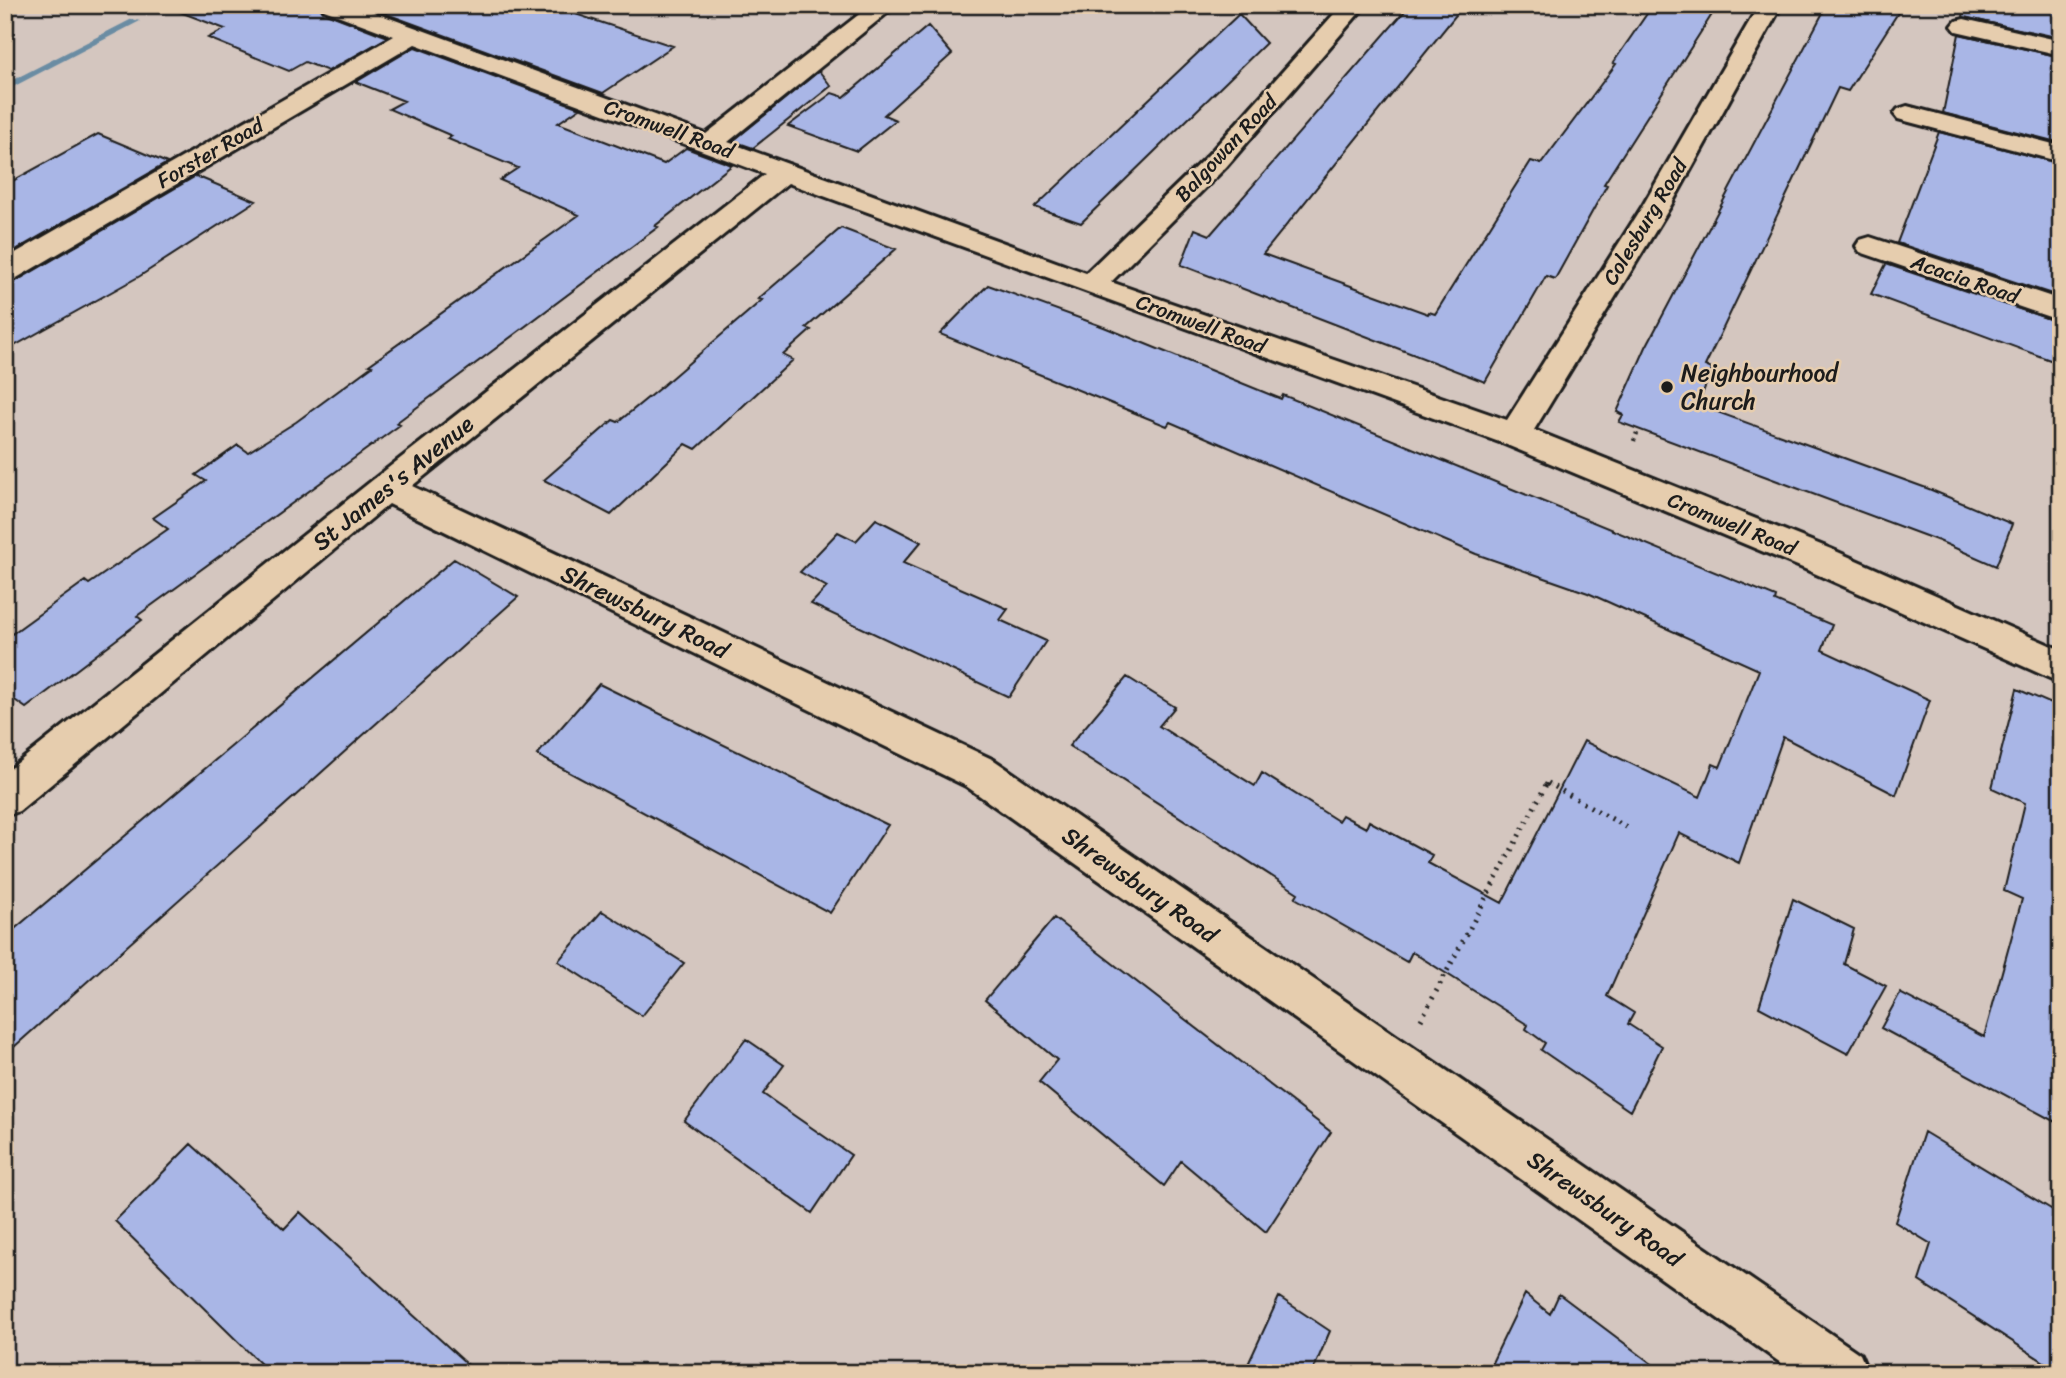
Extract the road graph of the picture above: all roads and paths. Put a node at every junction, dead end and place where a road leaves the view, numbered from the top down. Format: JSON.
{"nodes":[{"id":1,"x":332,"y":5,"type":"edge"},
{"id":2,"x":886,"y":5,"type":"edge"},
{"id":3,"x":1355,"y":5,"type":"edge"},
{"id":4,"x":1771,"y":5,"type":"edge"},
{"id":5,"x":1964,"y":26,"type":"dead end"},
{"id":6,"x":415,"y":34,"type":"junction"},
{"id":7,"x":2061,"y":48,"type":"edge"},
{"id":8,"x":1907,"y":114,"type":"dead end"},
{"id":9,"x":710,"y":143,"type":"junction"},
{"id":10,"x":2061,"y":154,"type":"edge"},
{"id":11,"x":785,"y":172,"type":"junction"},
{"id":12,"x":1870,"y":246,"type":"dead end"},
{"id":13,"x":5,"y":272,"type":"edge"},
{"id":14,"x":1091,"y":285,"type":"junction"},
{"id":15,"x":2061,"y":311,"type":"edge"},
{"id":16,"x":1514,"y":435,"type":"junction"},
{"id":17,"x":386,"y":488,"type":"junction"},
{"id":18,"x":2061,"y":667,"type":"edge"},
{"id":19,"x":5,"y":798,"type":"edge"},
{"id":20,"x":1628,"y":828,"type":"dead end"},
{"id":21,"x":1398,"y":1065,"type":"junction"},
{"id":22,"x":1840,"y":1373,"type":"edge"}],
"edges":[{"from":1,"to":6,"type":"street","name":"Cromwell Road"},
{"from":2,"to":9,"type":"street"},
{"from":3,"to":14,"type":"street","name":"Balgowan Road"},
{"from":4,"to":16,"type":"street","name":"Colesburg Road"},
{"from":5,"to":7,"type":"street"},
{"from":6,"to":9,"type":"street","name":"Cromwell Road"},
{"from":6,"to":13,"type":"street","name":"Forster Road"},
{"from":8,"to":10,"type":"street"},
{"from":9,"to":11,"type":"street","name":"Cromwell Road"},
{"from":11,"to":14,"type":"street","name":"Cromwell Road"},
{"from":11,"to":17,"type":"street","name":"St James's Avenue"},
{"from":12,"to":15,"type":"street","name":"Acacia Road"},
{"from":14,"to":16,"type":"street","name":"Cromwell Road"},
{"from":16,"to":18,"type":"street","name":"Cromwell Road"},
{"from":17,"to":19,"type":"street","name":"St James's Avenue"},
{"from":17,"to":21,"type":"street","name":"Shrewsbury Road"},
{"from":20,"to":21,"type":"path"},
{"from":21,"to":22,"type":"street","name":"Shrewsbury Road"}]}
